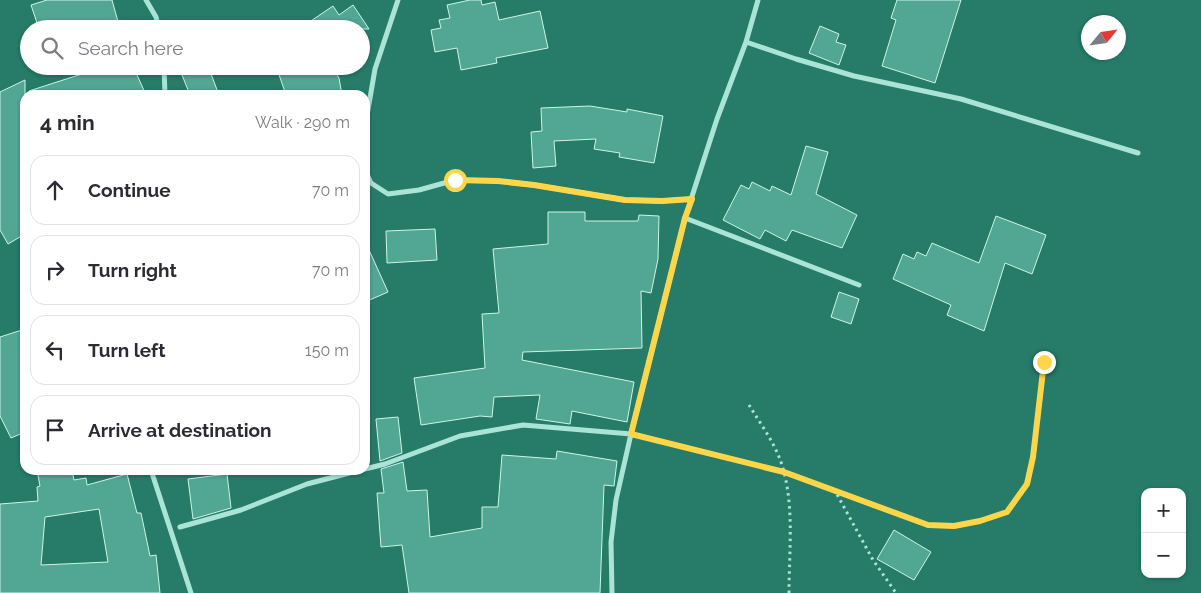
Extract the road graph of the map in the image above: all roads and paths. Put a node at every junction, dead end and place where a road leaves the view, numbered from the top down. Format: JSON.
{"nodes":[{"id":1,"x":146,"y":0,"type":"edge"},
{"id":2,"x":398,"y":0,"type":"edge"},
{"id":3,"x":758,"y":0,"type":"edge"},
{"id":4,"x":157,"y":20,"type":"edge"},
{"id":5,"x":746,"y":42,"type":"junction"},
{"id":6,"x":164,"y":75,"type":"edge"},
{"id":7,"x":164,"y":90,"type":"edge"},
{"id":8,"x":370,"y":98,"type":"edge"},
{"id":9,"x":1138,"y":153,"type":"dead end"},
{"id":10,"x":370,"y":181,"type":"edge"},
{"id":11,"x":692,"y":199,"type":"junction"},
{"id":12,"x":685,"y":218,"type":"junction"},
{"id":13,"x":859,"y":285,"type":"dead end"},
{"id":14,"x":1044,"y":362,"type":"dead end"},
{"id":15,"x":749,"y":405,"type":"dead end"},
{"id":16,"x":631,"y":434,"type":"junction"},
{"id":17,"x":370,"y":468,"type":"edge"},
{"id":18,"x":784,"y":472,"type":"junction"},
{"id":19,"x":153,"y":475,"type":"edge"},
{"id":20,"x":342,"y":475,"type":"edge"},
{"id":21,"x":833,"y":489,"type":"junction"},
{"id":22,"x":180,"y":527,"type":"dead end"},
{"id":23,"x":191,"y":593,"type":"edge"},
{"id":24,"x":612,"y":593,"type":"edge"},
{"id":25,"x":789,"y":593,"type":"edge"},
{"id":26,"x":896,"y":593,"type":"edge"}],
"edges":[{"from":1,"to":4,"type":"street"},
{"from":2,"to":8,"type":"street"},
{"from":3,"to":5,"type":"street"},
{"from":5,"to":9,"type":"street"},
{"from":5,"to":11,"type":"street"},
{"from":6,"to":7,"type":"street"},
{"from":10,"to":11,"type":"street"},
{"from":11,"to":12,"type":"street"},
{"from":12,"to":13,"type":"street"},
{"from":12,"to":16,"type":"street"},
{"from":14,"to":21,"type":"path"},
{"from":15,"to":18,"type":"path"},
{"from":16,"to":17,"type":"street"},
{"from":16,"to":18,"type":"path"},
{"from":16,"to":24,"type":"street"},
{"from":18,"to":21,"type":"path"},
{"from":18,"to":25,"type":"path"},
{"from":19,"to":23,"type":"street"},
{"from":20,"to":22,"type":"street"},
{"from":21,"to":26,"type":"path"}]}
